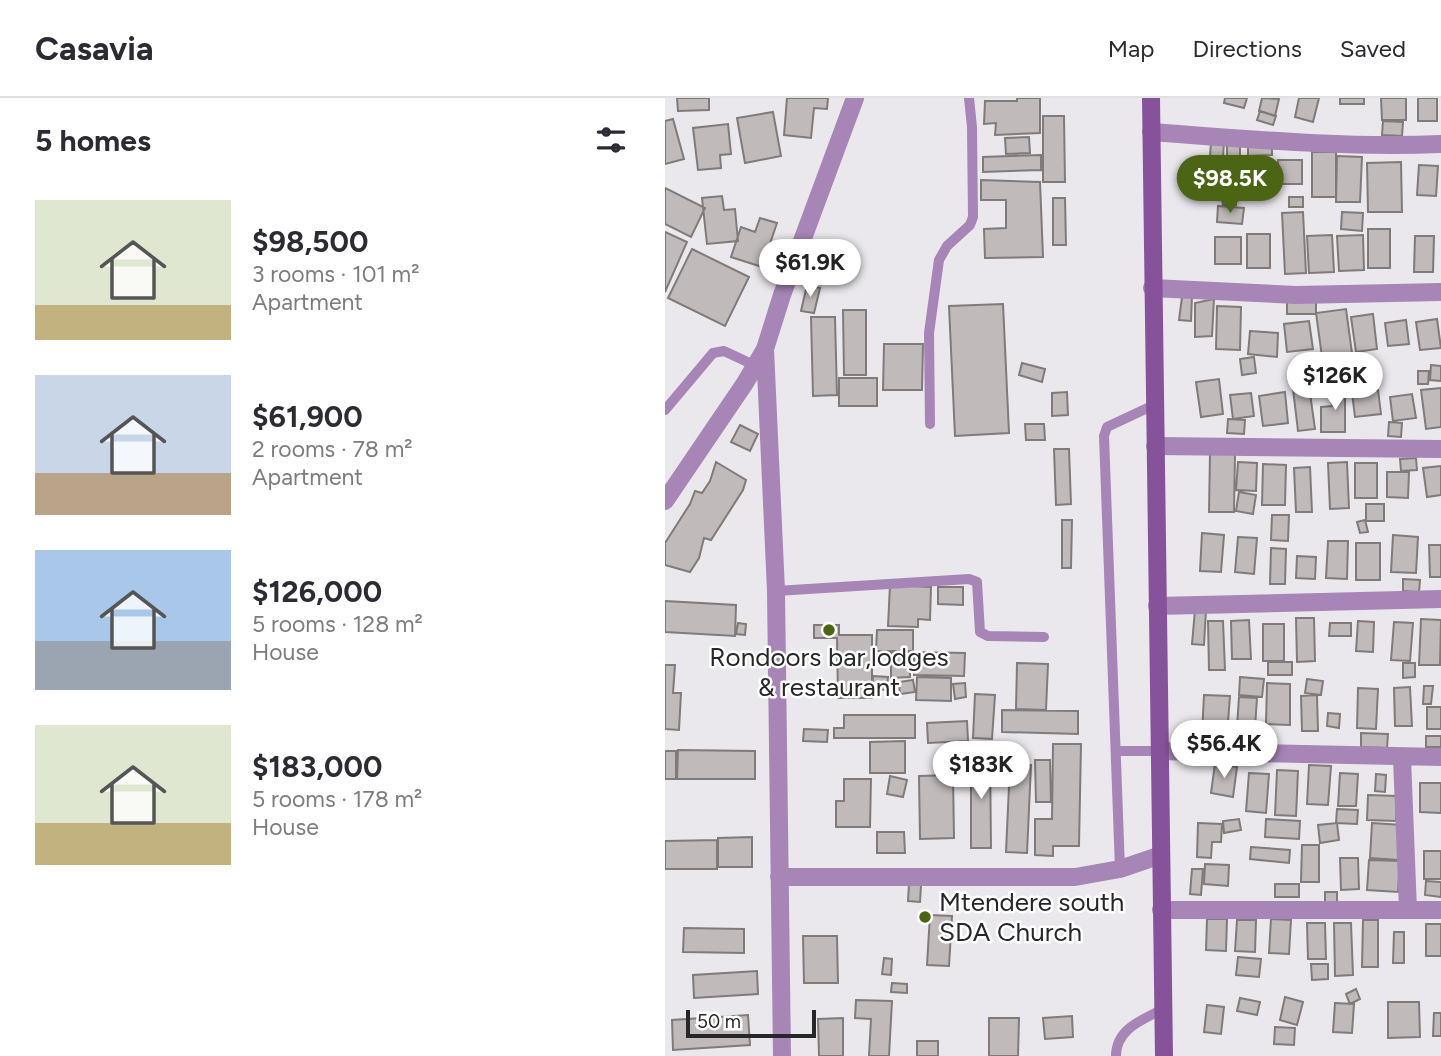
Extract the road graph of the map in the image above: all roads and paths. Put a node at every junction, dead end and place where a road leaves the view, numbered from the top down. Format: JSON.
{"nodes":[{"id":1,"x":856,"y":98,"type":"edge"},
{"id":2,"x":969,"y":98,"type":"edge"},
{"id":3,"x":1151,"y":98,"type":"edge"},
{"id":4,"x":1151,"y":132,"type":"junction"},
{"id":5,"x":1441,"y":144,"type":"edge"},
{"id":6,"x":1153,"y":288,"type":"junction"},
{"id":7,"x":1441,"y":292,"type":"edge"},
{"id":8,"x":765,"y":349,"type":"junction"},
{"id":9,"x":755,"y":366,"type":"junction"},
{"id":10,"x":1154,"y":405,"type":"junction"},
{"id":11,"x":665,"y":411,"type":"edge"},
{"id":12,"x":930,"y":424,"type":"dead end"},
{"id":13,"x":1155,"y":446,"type":"junction"},
{"id":14,"x":1441,"y":449,"type":"edge"},
{"id":15,"x":665,"y":501,"type":"edge"},
{"id":16,"x":776,"y":591,"type":"junction"},
{"id":17,"x":1441,"y":599,"type":"edge"},
{"id":18,"x":1157,"y":606,"type":"junction"},
{"id":19,"x":1044,"y":637,"type":"dead end"},
{"id":20,"x":1116,"y":751,"type":"junction"},
{"id":21,"x":1159,"y":751,"type":"junction"},
{"id":22,"x":1441,"y":757,"type":"edge"},
{"id":23,"x":1402,"y":758,"type":"junction"},
{"id":24,"x":1161,"y":855,"type":"junction"},
{"id":25,"x":1121,"y":869,"type":"junction"},
{"id":26,"x":779,"y":877,"type":"junction"},
{"id":27,"x":1161,"y":910,"type":"junction"},
{"id":28,"x":1408,"y":910,"type":"junction"},
{"id":29,"x":1441,"y":910,"type":"edge"},
{"id":30,"x":1163,"y":1009,"type":"junction"},
{"id":31,"x":782,"y":1056,"type":"edge"},
{"id":32,"x":1116,"y":1056,"type":"edge"},
{"id":33,"x":1164,"y":1056,"type":"edge"}],
"edges":[{"from":1,"to":8,"type":"street"},
{"from":2,"to":12,"type":"lane"},
{"from":3,"to":4,"type":"main road"},
{"from":4,"to":5,"type":"street"},
{"from":4,"to":6,"type":"main road"},
{"from":6,"to":7,"type":"street"},
{"from":6,"to":10,"type":"main road"},
{"from":8,"to":9,"type":"street"},
{"from":8,"to":16,"type":"street"},
{"from":9,"to":11,"type":"lane"},
{"from":9,"to":15,"type":"street"},
{"from":10,"to":13,"type":"main road"},
{"from":10,"to":20,"type":"lane"},
{"from":13,"to":14,"type":"street"},
{"from":13,"to":18,"type":"main road"},
{"from":16,"to":19,"type":"lane"},
{"from":16,"to":26,"type":"street"},
{"from":17,"to":18,"type":"street"},
{"from":18,"to":21,"type":"main road"},
{"from":20,"to":21,"type":"lane"},
{"from":20,"to":25,"type":"lane"},
{"from":21,"to":23,"type":"street"},
{"from":21,"to":24,"type":"main road"},
{"from":22,"to":23,"type":"street"},
{"from":23,"to":28,"type":"street"},
{"from":24,"to":25,"type":"street"},
{"from":24,"to":27,"type":"main road"},
{"from":25,"to":26,"type":"street"},
{"from":26,"to":31,"type":"street"},
{"from":27,"to":28,"type":"street"},
{"from":27,"to":30,"type":"main road"},
{"from":28,"to":29,"type":"street"},
{"from":30,"to":32,"type":"lane"},
{"from":30,"to":33,"type":"main road"}]}
